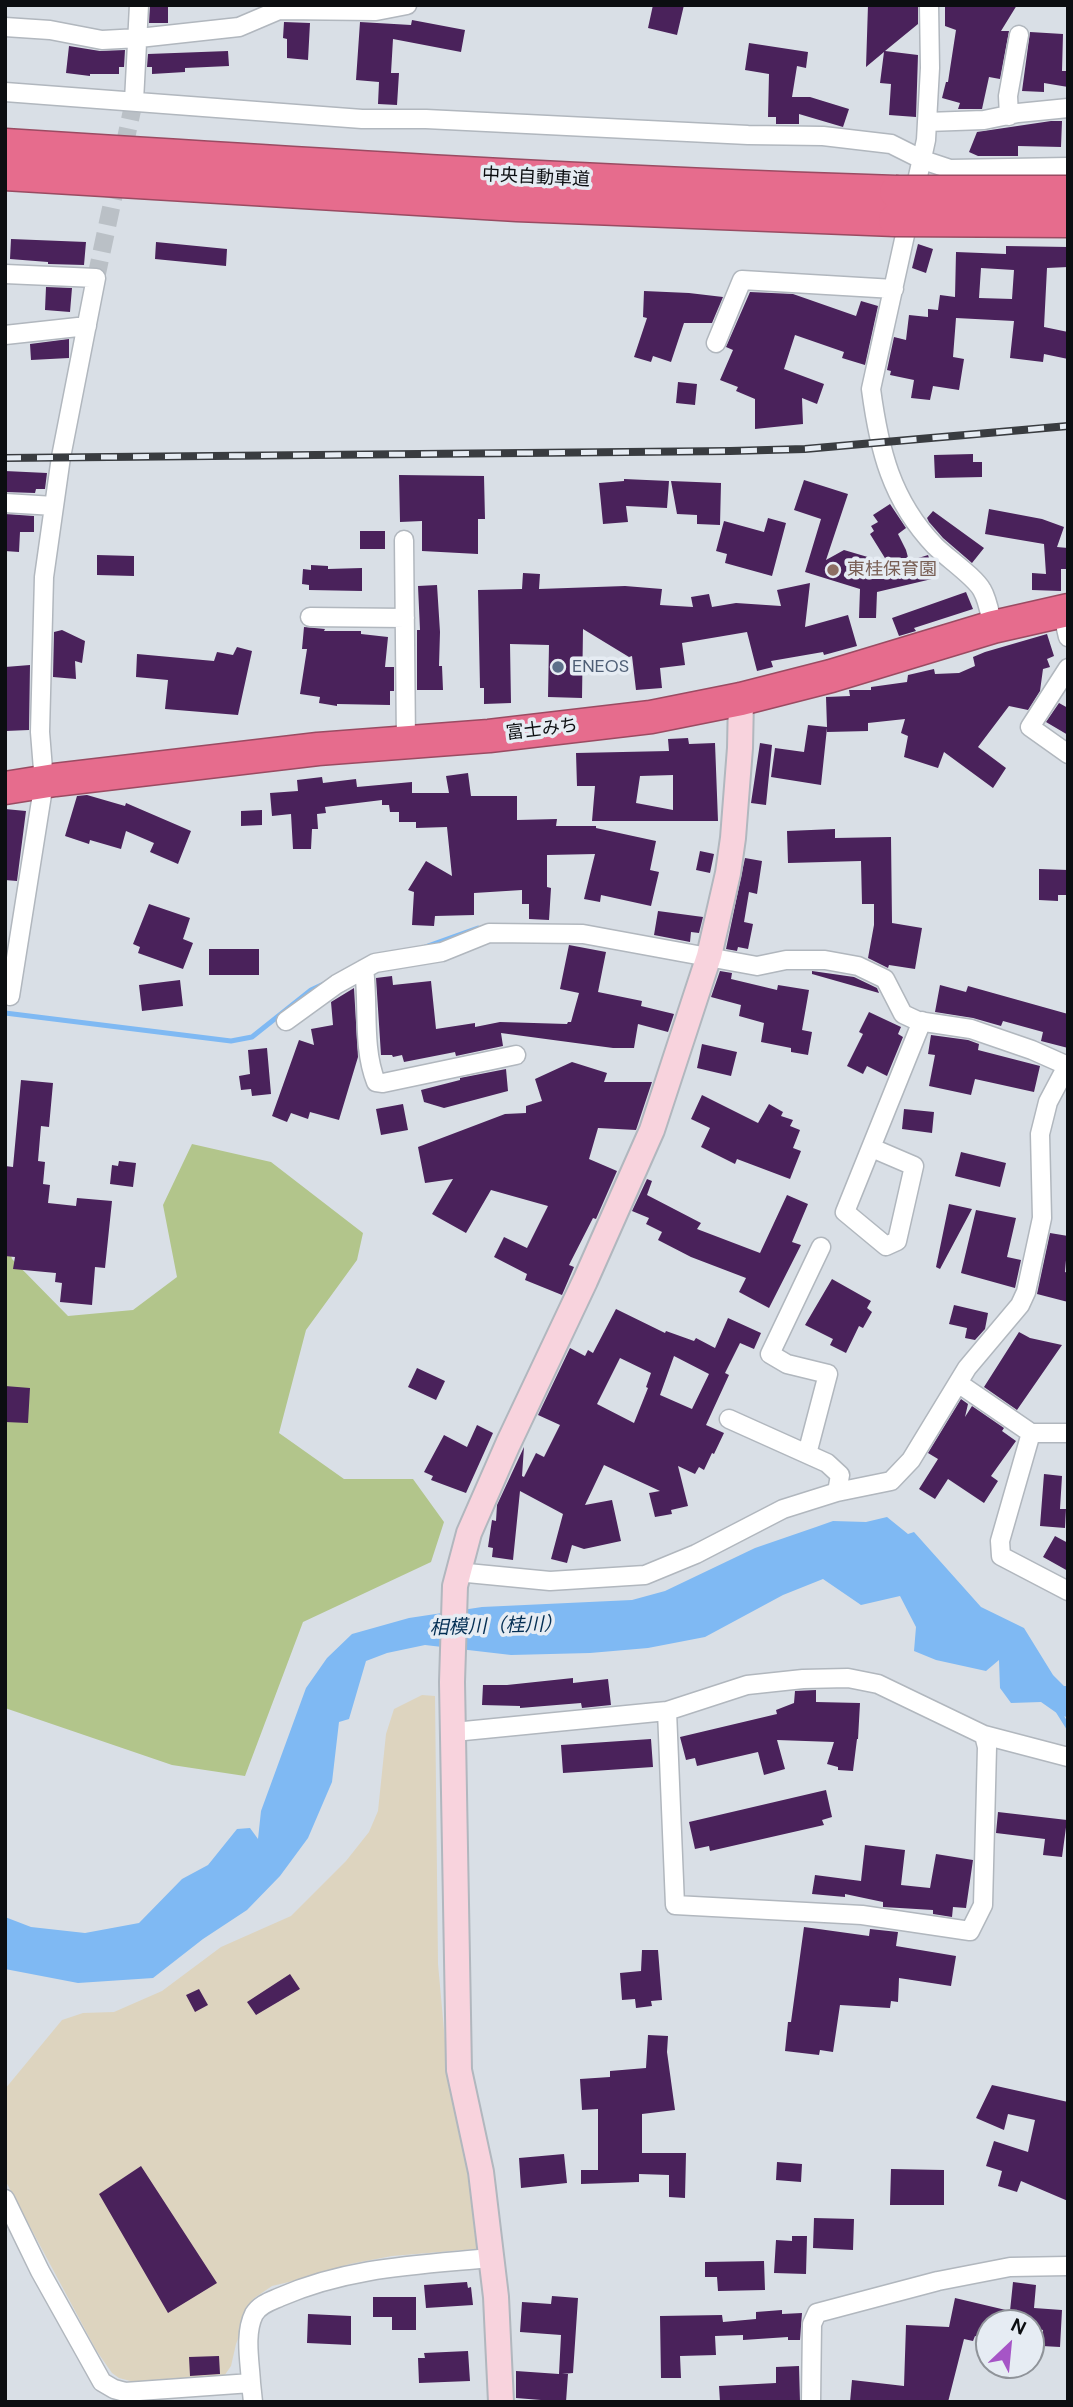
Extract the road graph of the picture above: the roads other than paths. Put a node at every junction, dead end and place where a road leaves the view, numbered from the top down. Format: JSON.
{"nodes":[{"id":1,"x":139,"y":5,"type":"edge"},
{"id":2,"x":407,"y":5,"type":"edge"},
{"id":3,"x":929,"y":5,"type":"edge"},
{"id":4,"x":5,"y":27,"type":"edge"},
{"id":5,"x":1019,"y":35,"type":"dead end"},
{"id":6,"x":139,"y":38,"type":"junction"},
{"id":7,"x":5,"y":93,"type":"edge"},
{"id":8,"x":134,"y":101,"type":"junction"},
{"id":9,"x":1068,"y":108,"type":"edge"},
{"id":10,"x":1009,"y":116,"type":"junction"},
{"id":11,"x":927,"y":122,"type":"junction"},
{"id":12,"x":5,"y":145,"type":"edge"},
{"id":13,"x":923,"y":160,"type":"junction"},
{"id":14,"x":1068,"y":167,"type":"edge"},
{"id":15,"x":5,"y":174,"type":"edge"},
{"id":16,"x":1068,"y":192,"type":"edge"},
{"id":17,"x":895,"y":206,"type":"junction"},
{"id":18,"x":1068,"y":221,"type":"edge"},
{"id":19,"x":5,"y":274,"type":"edge"},
{"id":20,"x":894,"y":289,"type":"junction"},
{"id":21,"x":87,"y":326,"type":"junction"},
{"id":22,"x":5,"y":335,"type":"edge"},
{"id":23,"x":716,"y":343,"type":"dead end"},
{"id":24,"x":5,"y":503,"type":"edge"},
{"id":25,"x":54,"y":506,"type":"junction"},
{"id":26,"x":404,"y":540,"type":"dead end"},
{"id":27,"x":310,"y":617,"type":"dead end"},
{"id":28,"x":405,"y":618,"type":"junction"},
{"id":29,"x":1066,"y":619,"type":"edge"},
{"id":30,"x":993,"y":626,"type":"junction"},
{"id":31,"x":1068,"y":668,"type":"edge"},
{"id":32,"x":741,"y":699,"type":"junction"},
{"id":33,"x":406,"y":743,"type":"junction"},
{"id":34,"x":1068,"y":754,"type":"edge"},
{"id":35,"x":44,"y":782,"type":"junction"},
{"id":36,"x":5,"y":788,"type":"edge"},
{"id":37,"x":709,"y":956,"type":"junction"},
{"id":38,"x":365,"y":969,"type":"junction"},
{"id":39,"x":10,"y":996,"type":"dead end"},
{"id":40,"x":286,"y":1021,"type":"dead end"},
{"id":41,"x":922,"y":1021,"type":"junction"},
{"id":42,"x":516,"y":1055,"type":"dead end"},
{"id":43,"x":1067,"y":1066,"type":"edge"},
{"id":44,"x":872,"y":1148,"type":"junction"},
{"id":45,"x":821,"y":1247,"type":"dead end"},
{"id":46,"x":958,"y":1382,"type":"junction"},
{"id":47,"x":729,"y":1419,"type":"dead end"},
{"id":48,"x":1031,"y":1433,"type":"junction"},
{"id":49,"x":1068,"y":1433,"type":"edge"},
{"id":50,"x":807,"y":1454,"type":"junction"},
{"id":51,"x":837,"y":1492,"type":"junction"},
{"id":52,"x":456,"y":1583,"type":"junction"},
{"id":53,"x":1068,"y":1591,"type":"edge"},
{"id":54,"x":667,"y":1711,"type":"junction"},
{"id":55,"x":454,"y":1732,"type":"junction"},
{"id":56,"x":984,"y":1735,"type":"junction"},
{"id":57,"x":1068,"y":1757,"type":"edge"},
{"id":58,"x":5,"y":2199,"type":"edge"},
{"id":59,"x":490,"y":2258,"type":"junction"},
{"id":60,"x":1068,"y":2266,"type":"edge"},
{"id":61,"x":251,"y":2383,"type":"junction"},
{"id":62,"x":253,"y":2402,"type":"edge"},
{"id":63,"x":501,"y":2402,"type":"edge"},
{"id":64,"x":811,"y":2402,"type":"edge"}],
"edges":[{"from":1,"to":6,"type":"street"},
{"from":2,"to":6,"type":"street"},
{"from":3,"to":11,"type":"street"},
{"from":4,"to":6,"type":"street"},
{"from":5,"to":10,"type":"street"},
{"from":6,"to":8,"type":"street"},
{"from":7,"to":8,"type":"street"},
{"from":8,"to":13,"type":"street"},
{"from":9,"to":10,"type":"street"},
{"from":10,"to":11,"type":"street"},
{"from":11,"to":13,"type":"street"},
{"from":12,"to":17,"type":"highway","name":"中央自動車道"},
{"from":13,"to":14,"type":"street"},
{"from":13,"to":20,"type":"street"},
{"from":15,"to":17,"type":"highway","name":"中央自動車道"},
{"from":16,"to":17,"type":"highway","name":"中央自動車道","bridge":true},
{"from":17,"to":18,"type":"highway","name":"中央自動車道","bridge":true},
{"from":19,"to":21,"type":"street"},
{"from":20,"to":23,"type":"street"},
{"from":20,"to":30,"type":"street"},
{"from":21,"to":22,"type":"street"},
{"from":21,"to":25,"type":"street"},
{"from":24,"to":25,"type":"street"},
{"from":25,"to":35,"type":"street"},
{"from":26,"to":28,"type":"street"},
{"from":27,"to":28,"type":"street"},
{"from":28,"to":33,"type":"street"},
{"from":29,"to":30,"type":"highway","name":"富士みち"},
{"from":30,"to":32,"type":"highway","name":"富士みち"},
{"from":31,"to":34,"type":"street"},
{"from":32,"to":33,"type":"highway","name":"富士みち"},
{"from":32,"to":37,"type":"main road"},
{"from":33,"to":35,"type":"highway","name":"富士みち"},
{"from":35,"to":36,"type":"highway","name":"富士みち"},
{"from":35,"to":39,"type":"street"},
{"from":37,"to":38,"type":"street"},
{"from":37,"to":41,"type":"street"},
{"from":37,"to":52,"type":"main road"},
{"from":38,"to":40,"type":"street"},
{"from":38,"to":42,"type":"street"},
{"from":41,"to":43,"type":"street"},
{"from":41,"to":44,"type":"street"},
{"from":43,"to":46,"type":"street"},
{"from":44,"to":44,"type":"street"},
{"from":45,"to":50,"type":"street"},
{"from":46,"to":48,"type":"street"},
{"from":46,"to":51,"type":"street"},
{"from":47,"to":50,"type":"street"},
{"from":48,"to":49,"type":"street"},
{"from":48,"to":53,"type":"street"},
{"from":50,"to":51,"type":"street"},
{"from":51,"to":52,"type":"street"},
{"from":52,"to":55,"type":"main road"},
{"from":54,"to":55,"type":"street"},
{"from":54,"to":56,"type":"street"},
{"from":54,"to":56,"type":"street"},
{"from":55,"to":59,"type":"main road"},
{"from":56,"to":57,"type":"street"},
{"from":58,"to":61,"type":"street"},
{"from":59,"to":61,"type":"street"},
{"from":59,"to":63,"type":"main road"},
{"from":60,"to":64,"type":"street"},
{"from":61,"to":62,"type":"street"}]}
